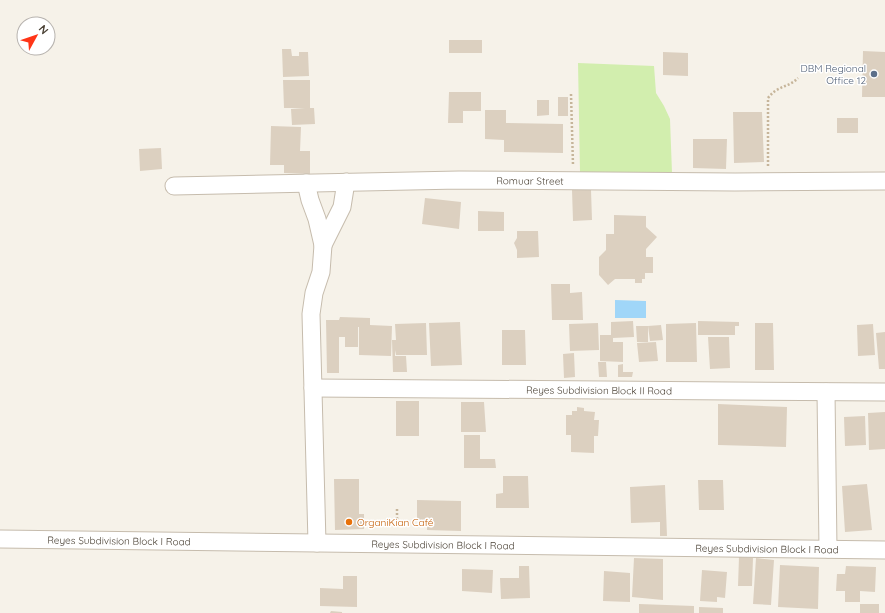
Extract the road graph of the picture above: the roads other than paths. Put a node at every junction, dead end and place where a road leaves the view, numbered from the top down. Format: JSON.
{"nodes":[{"id":1,"x":885,"y":181,"type":"edge"},
{"id":2,"x":346,"y":182,"type":"junction"},
{"id":3,"x":306,"y":183,"type":"junction"},
{"id":4,"x":174,"y":186,"type":"dead end"},
{"id":5,"x":323,"y":245,"type":"junction"},
{"id":6,"x":313,"y":388,"type":"junction"},
{"id":7,"x":826,"y":392,"type":"junction"},
{"id":8,"x":885,"y":392,"type":"edge"},
{"id":9,"x":0,"y":539,"type":"edge"},
{"id":10,"x":317,"y":542,"type":"junction"},
{"id":11,"x":828,"y":549,"type":"junction"},
{"id":12,"x":885,"y":550,"type":"edge"}],
"edges":[{"from":1,"to":2,"type":"street","name":"Romuar Street"},
{"from":2,"to":3,"type":"street","name":"Romuar Street"},
{"from":2,"to":5,"type":"street"},
{"from":3,"to":4,"type":"street","name":"Romuar Street"},
{"from":3,"to":5,"type":"street"},
{"from":5,"to":6,"type":"street"},
{"from":6,"to":7,"type":"street","name":"Reyes Subdivision Block II Road"},
{"from":6,"to":10,"type":"street"},
{"from":7,"to":8,"type":"street","name":"Reyes Subdivision Block II Road"},
{"from":7,"to":11,"type":"street"},
{"from":9,"to":10,"type":"street","name":"Reyes Subdivision Block I Road"},
{"from":10,"to":11,"type":"street","name":"Reyes Subdivision Block I Road"},
{"from":11,"to":12,"type":"street","name":"Reyes Subdivision Block I Road"}]}
